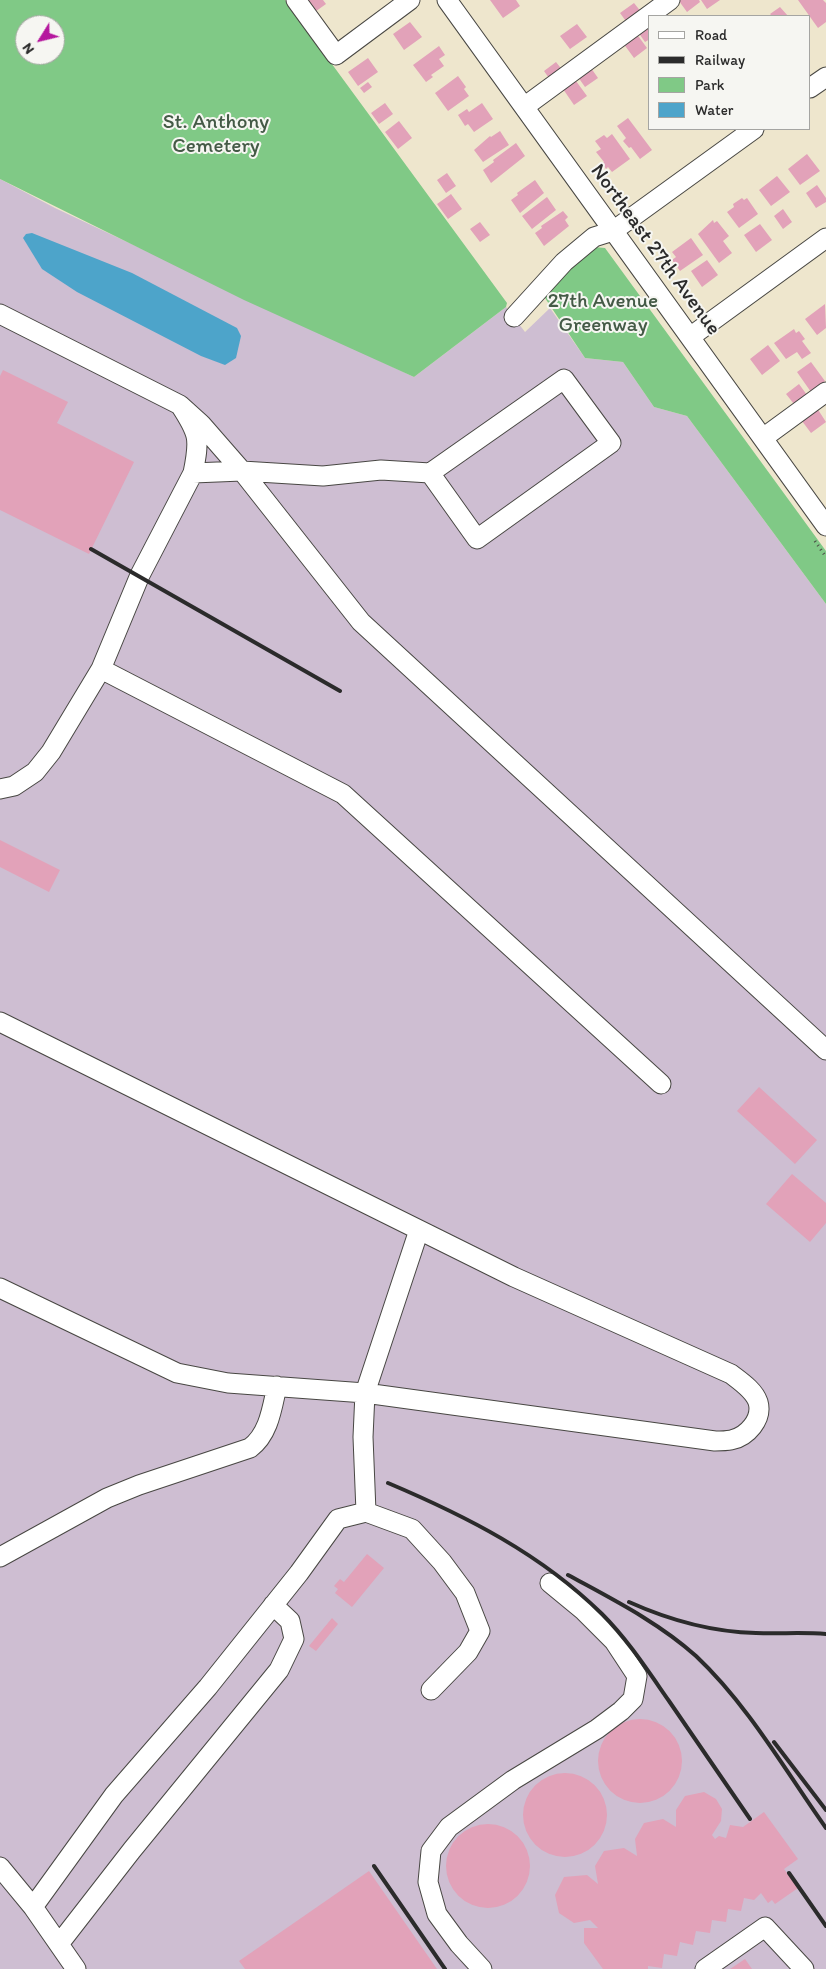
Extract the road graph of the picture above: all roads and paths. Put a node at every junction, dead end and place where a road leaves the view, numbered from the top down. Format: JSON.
{"nodes":[{"id":1,"x":296,"y":0,"type":"edge"},
{"id":2,"x":410,"y":0,"type":"edge"},
{"id":3,"x":447,"y":0,"type":"edge"},
{"id":4,"x":670,"y":0,"type":"edge"},
{"id":5,"x":650,"y":15,"type":"edge"},
{"id":6,"x":648,"y":16,"type":"edge"},
{"id":7,"x":826,"y":77,"type":"edge"},
{"id":8,"x":811,"y":87,"type":"edge"},
{"id":9,"x":524,"y":107,"type":"junction"},
{"id":10,"x":753,"y":130,"type":"edge"},
{"id":11,"x":613,"y":231,"type":"junction"},
{"id":12,"x":826,"y":238,"type":"edge"},
{"id":13,"x":0,"y":314,"type":"edge"},
{"id":14,"x":514,"y":317,"type":"dead end"},
{"id":15,"x":690,"y":337,"type":"junction"},
{"id":16,"x":826,"y":392,"type":"edge"},
{"id":17,"x":180,"y":405,"type":"junction"},
{"id":18,"x":763,"y":438,"type":"junction"},
{"id":19,"x":242,"y":471,"type":"junction"},
{"id":20,"x":193,"y":473,"type":"junction"},
{"id":21,"x":430,"y":473,"type":"junction"},
{"id":22,"x":826,"y":526,"type":"edge"},
{"id":23,"x":101,"y":669,"type":"junction"},
{"id":24,"x":0,"y":789,"type":"edge"},
{"id":25,"x":0,"y":1022,"type":"edge"},
{"id":26,"x":826,"y":1050,"type":"edge"},
{"id":27,"x":661,"y":1084,"type":"dead end"},
{"id":28,"x":419,"y":1230,"type":"junction"},
{"id":29,"x":0,"y":1288,"type":"edge"},
{"id":30,"x":277,"y":1386,"type":"junction"},
{"id":31,"x":365,"y":1393,"type":"junction"},
{"id":32,"x":366,"y":1512,"type":"junction"},
{"id":33,"x":0,"y":1557,"type":"edge"},
{"id":34,"x":550,"y":1583,"type":"dead end"},
{"id":35,"x":273,"y":1605,"type":"junction"},
{"id":36,"x":431,"y":1690,"type":"dead end"},
{"id":37,"x":0,"y":1867,"type":"edge"},
{"id":38,"x":33,"y":1907,"type":"junction"},
{"id":39,"x":59,"y":1944,"type":"junction"},
{"id":40,"x":76,"y":1969,"type":"edge"},
{"id":41,"x":482,"y":1969,"type":"edge"},
{"id":42,"x":705,"y":1969,"type":"edge"},
{"id":43,"x":804,"y":1969,"type":"edge"}],
"edges":[{"from":1,"to":2,"type":"street"},
{"from":3,"to":9,"type":"street","name":"Northeast 27th Avenue"},
{"from":4,"to":5,"type":"street"},
{"from":6,"to":9,"type":"street"},
{"from":7,"to":8,"type":"street"},
{"from":9,"to":11,"type":"street","name":"Northeast 27th Avenue"},
{"from":10,"to":11,"type":"street"},
{"from":11,"to":14,"type":"street"},
{"from":11,"to":15,"type":"street","name":"Northeast 27th Avenue"},
{"from":12,"to":15,"type":"street"},
{"from":13,"to":17,"type":"street"},
{"from":15,"to":18,"type":"street","name":"Northeast 27th Avenue"},
{"from":16,"to":18,"type":"street"},
{"from":17,"to":19,"type":"street"},
{"from":17,"to":20,"type":"street"},
{"from":18,"to":22,"type":"street","name":"Northeast 27th Avenue"},
{"from":19,"to":20,"type":"street"},
{"from":19,"to":21,"type":"street"},
{"from":19,"to":26,"type":"street"},
{"from":20,"to":23,"type":"street"},
{"from":21,"to":21,"type":"street"},
{"from":23,"to":24,"type":"street"},
{"from":23,"to":27,"type":"street"},
{"from":25,"to":28,"type":"street"},
{"from":28,"to":31,"type":"street"},
{"from":28,"to":31,"type":"street"},
{"from":29,"to":30,"type":"street"},
{"from":30,"to":31,"type":"street"},
{"from":30,"to":33,"type":"street"},
{"from":31,"to":32,"type":"street"},
{"from":32,"to":35,"type":"street"},
{"from":32,"to":36,"type":"street"},
{"from":34,"to":41,"type":"street"},
{"from":35,"to":38,"type":"street"},
{"from":35,"to":39,"type":"street"},
{"from":37,"to":38,"type":"street"},
{"from":38,"to":39,"type":"street"},
{"from":39,"to":40,"type":"street"},
{"from":42,"to":43,"type":"street"}]}
